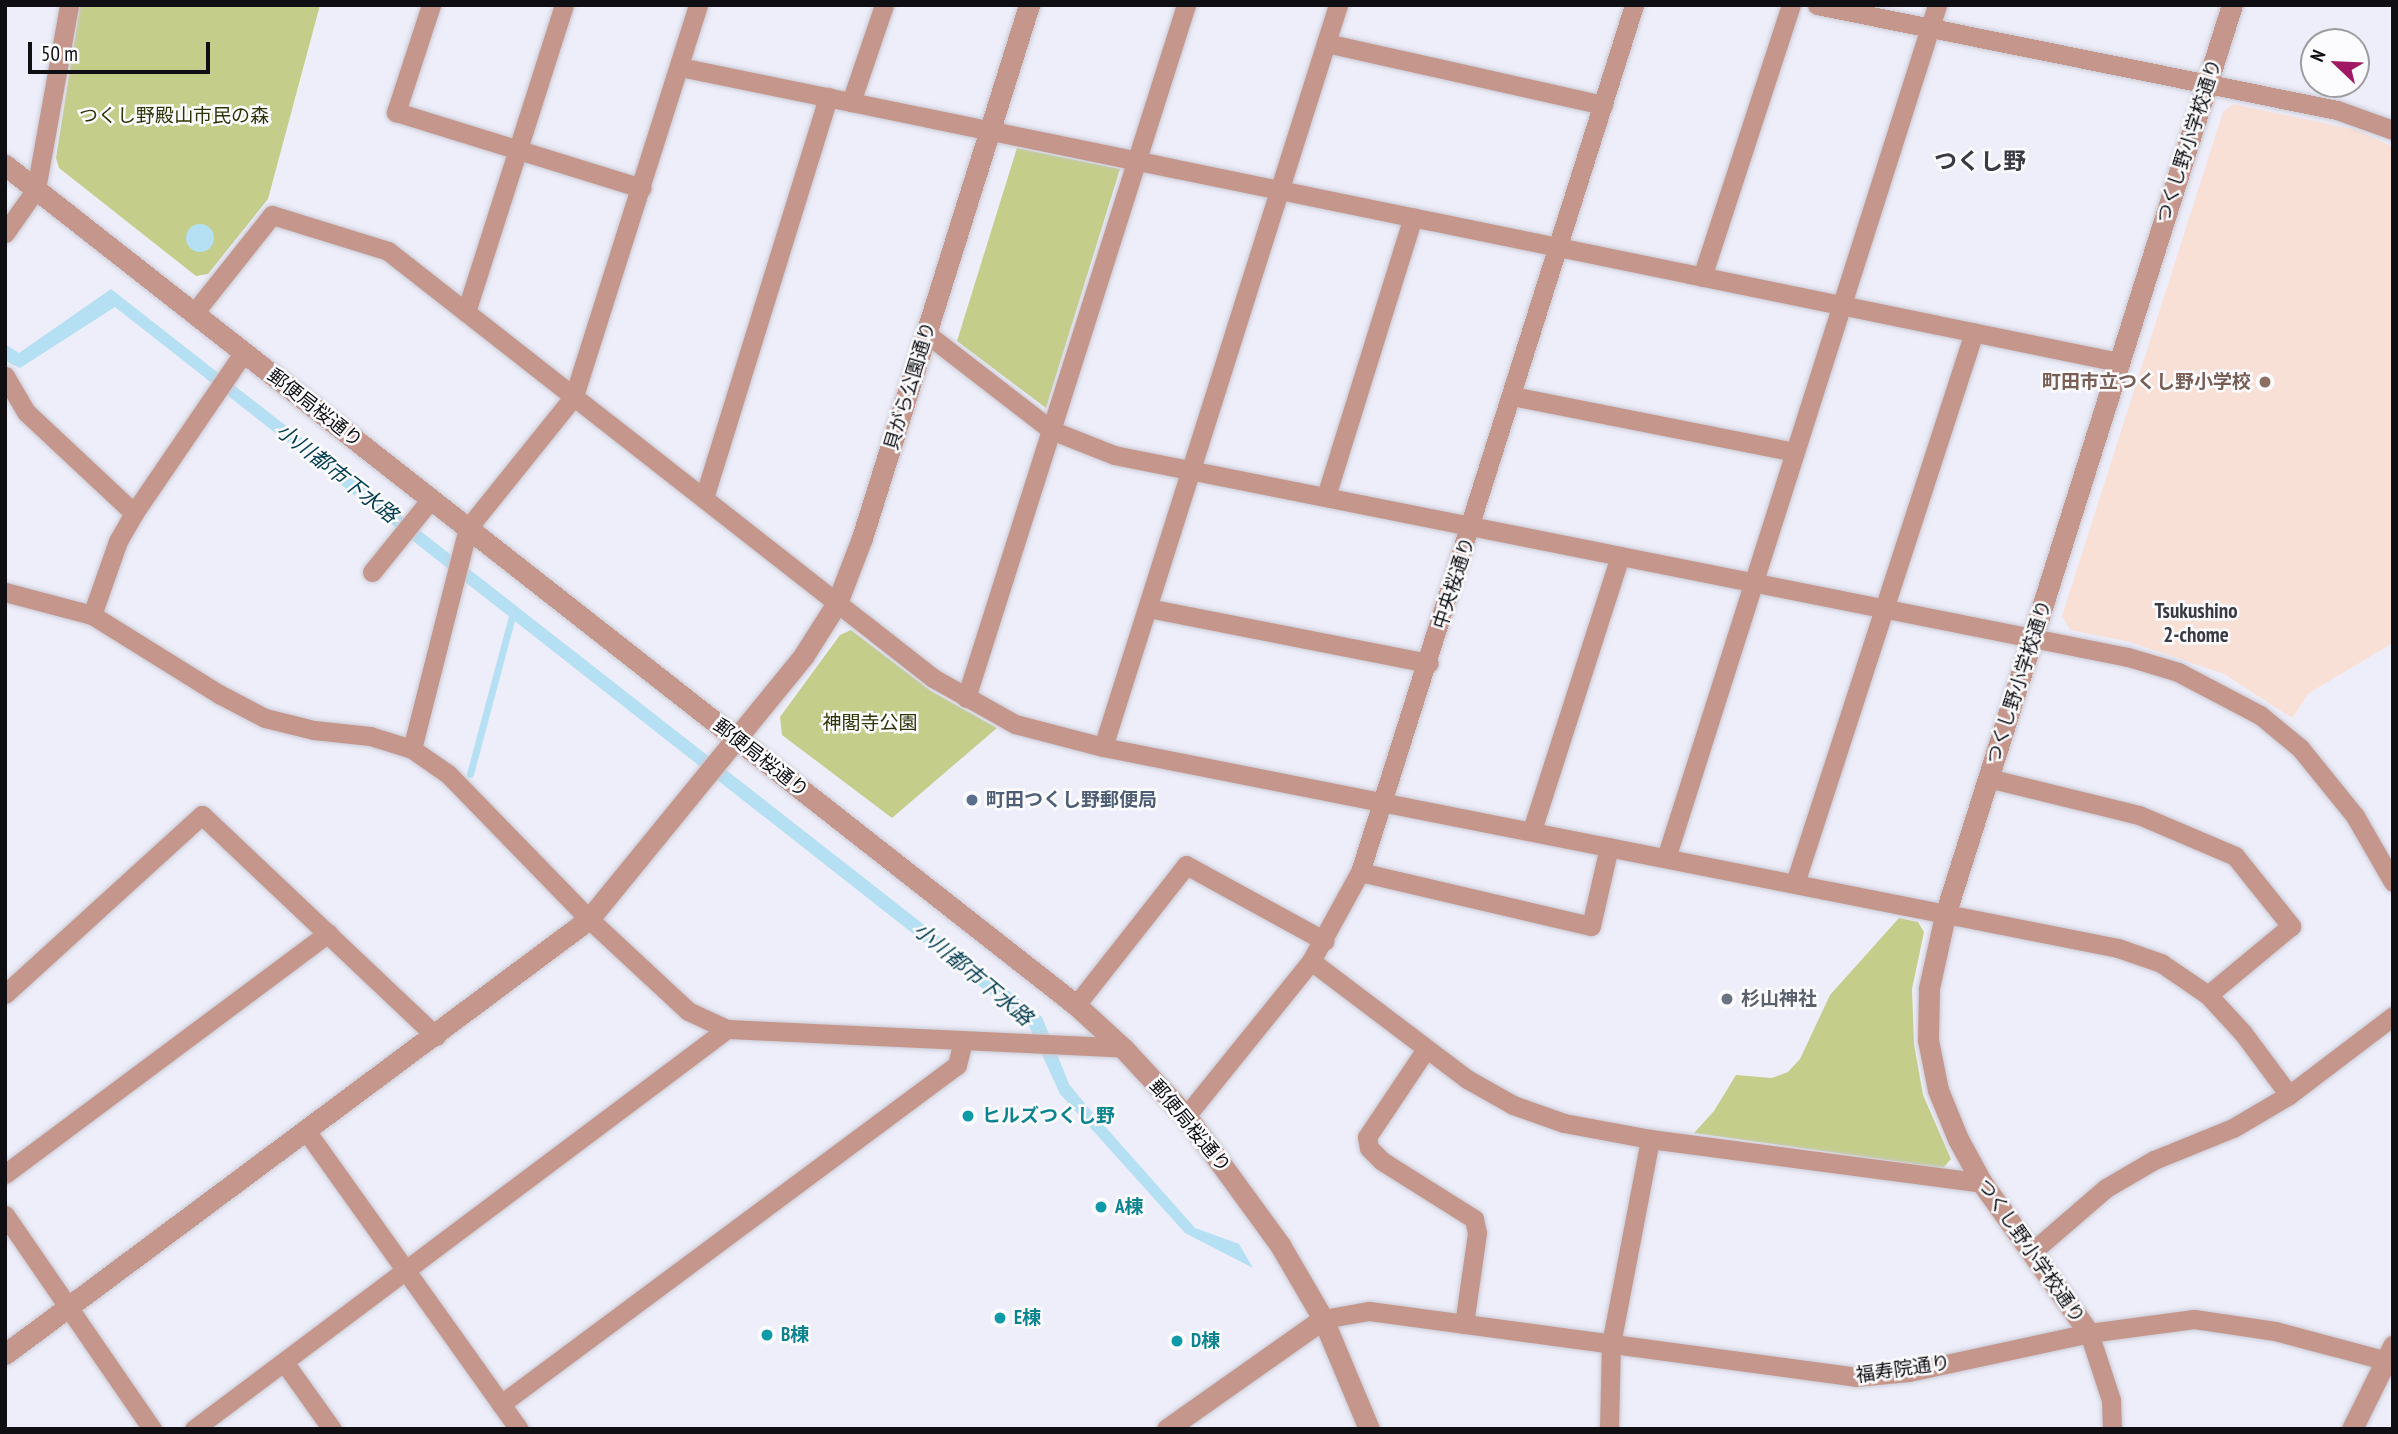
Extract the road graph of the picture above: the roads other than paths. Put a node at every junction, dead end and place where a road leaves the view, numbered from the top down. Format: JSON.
{"nodes":[{"id":1,"x":69,"y":5,"type":"edge"},
{"id":2,"x":431,"y":5,"type":"edge"},
{"id":3,"x":564,"y":5,"type":"edge"},
{"id":4,"x":698,"y":5,"type":"edge"},
{"id":5,"x":884,"y":5,"type":"edge"},
{"id":6,"x":1030,"y":5,"type":"edge"},
{"id":7,"x":1186,"y":5,"type":"edge"},
{"id":8,"x":1338,"y":5,"type":"edge"},
{"id":9,"x":1634,"y":5,"type":"edge"},
{"id":10,"x":1791,"y":5,"type":"edge"},
{"id":11,"x":1817,"y":5,"type":"edge"},
{"id":12,"x":1937,"y":5,"type":"edge"},
{"id":13,"x":2232,"y":5,"type":"edge"},
{"id":14,"x":1930,"y":28,"type":"junction"},
{"id":15,"x":1326,"y":43,"type":"junction"},
{"id":16,"x":680,"y":67,"type":"junction"},
{"id":17,"x":2207,"y":84,"type":"junction"},
{"id":18,"x":828,"y":97,"type":"junction"},
{"id":19,"x":851,"y":102,"type":"junction"},
{"id":20,"x":1603,"y":105,"type":"junction"},
{"id":21,"x":990,"y":130,"type":"junction"},
{"id":22,"x":2393,"y":131,"type":"edge"},
{"id":23,"x":517,"y":151,"type":"junction"},
{"id":24,"x":1137,"y":161,"type":"junction"},
{"id":25,"x":5,"y":165,"type":"edge"},
{"id":26,"x":641,"y":188,"type":"junction"},
{"id":27,"x":36,"y":189,"type":"junction"},
{"id":28,"x":1281,"y":190,"type":"junction"},
{"id":29,"x":1413,"y":217,"type":"junction"},
{"id":30,"x":5,"y":233,"type":"edge"},
{"id":31,"x":1558,"y":247,"type":"junction"},
{"id":32,"x":1702,"y":277,"type":"junction"},
{"id":33,"x":1842,"y":305,"type":"junction"},
{"id":34,"x":466,"y":312,"type":"junction"},
{"id":35,"x":194,"y":313,"type":"junction"},
{"id":36,"x":1974,"y":332,"type":"junction"},
{"id":37,"x":926,"y":334,"type":"junction"},
{"id":38,"x":244,"y":352,"type":"junction"},
{"id":39,"x":2119,"y":362,"type":"junction"},
{"id":40,"x":5,"y":376,"type":"edge"},
{"id":41,"x":574,"y":396,"type":"junction"},
{"id":42,"x":1512,"y":396,"type":"junction"},
{"id":43,"x":1051,"y":430,"type":"junction"},
{"id":44,"x":1795,"y":452,"type":"junction"},
{"id":45,"x":1192,"y":470,"type":"junction"},
{"id":46,"x":1325,"y":496,"type":"junction"},
{"id":47,"x":704,"y":498,"type":"junction"},
{"id":48,"x":431,"y":499,"type":"junction"},
{"id":49,"x":134,"y":513,"type":"junction"},
{"id":50,"x":1472,"y":526,"type":"junction"},
{"id":51,"x":468,"y":528,"type":"junction"},
{"id":52,"x":1620,"y":555,"type":"junction"},
{"id":53,"x":372,"y":572,"type":"dead end"},
{"id":54,"x":1754,"y":582,"type":"junction"},
{"id":55,"x":5,"y":592,"type":"edge"},
{"id":56,"x":837,"y":603,"type":"junction"},
{"id":57,"x":1148,"y":608,"type":"junction"},
{"id":58,"x":1885,"y":608,"type":"junction"},
{"id":59,"x":92,"y":615,"type":"junction"},
{"id":60,"x":2033,"y":638,"type":"junction"},
{"id":61,"x":1429,"y":663,"type":"junction"},
{"id":62,"x":966,"y":698,"type":"junction"},
{"id":63,"x":736,"y":739,"type":"junction"},
{"id":64,"x":1103,"y":747,"type":"junction"},
{"id":65,"x":412,"y":749,"type":"junction"},
{"id":66,"x":1988,"y":778,"type":"junction"},
{"id":67,"x":1386,"y":802,"type":"junction"},
{"id":68,"x":1532,"y":830,"type":"junction"},
{"id":69,"x":1609,"y":847,"type":"junction"},
{"id":70,"x":1666,"y":858,"type":"junction"},
{"id":71,"x":1360,"y":872,"type":"junction"},
{"id":72,"x":2393,"y":882,"type":"edge"},
{"id":73,"x":1796,"y":883,"type":"junction"},
{"id":74,"x":1945,"y":915,"type":"junction"},
{"id":75,"x":589,"y":919,"type":"junction"},
{"id":76,"x":328,"y":933,"type":"junction"},
{"id":77,"x":1325,"y":941,"type":"junction"},
{"id":78,"x":1311,"y":961,"type":"junction"},
{"id":79,"x":5,"y":994,"type":"edge"},
{"id":80,"x":2208,"y":995,"type":"junction"},
{"id":81,"x":1076,"y":1005,"type":"junction"},
{"id":82,"x":2393,"y":1016,"type":"edge"},
{"id":83,"x":727,"y":1029,"type":"junction"},
{"id":84,"x":436,"y":1036,"type":"junction"},
{"id":85,"x":963,"y":1041,"type":"junction"},
{"id":86,"x":1123,"y":1048,"type":"junction"},
{"id":87,"x":1426,"y":1049,"type":"junction"},
{"id":88,"x":2289,"y":1095,"type":"junction"},
{"id":89,"x":1186,"y":1116,"type":"junction"},
{"id":90,"x":307,"y":1132,"type":"junction"},
{"id":91,"x":1650,"y":1139,"type":"junction"},
{"id":92,"x":5,"y":1174,"type":"edge"},
{"id":93,"x":1982,"y":1183,"type":"junction"},
{"id":94,"x":5,"y":1215,"type":"edge"},
{"id":95,"x":2033,"y":1251,"type":"junction"},
{"id":96,"x":404,"y":1271,"type":"junction"},
{"id":97,"x":69,"y":1305,"type":"junction"},
{"id":98,"x":1323,"y":1320,"type":"junction"},
{"id":99,"x":1464,"y":1324,"type":"junction"},
{"id":100,"x":2089,"y":1334,"type":"junction"},
{"id":101,"x":1611,"y":1344,"type":"junction"},
{"id":102,"x":5,"y":1354,"type":"edge"},
{"id":103,"x":2390,"y":1357,"type":"edge"},
{"id":104,"x":284,"y":1362,"type":"junction"},
{"id":105,"x":502,"y":1404,"type":"junction"},
{"id":106,"x":1173,"y":1427,"type":"edge"},
{"id":107,"x":152,"y":1429,"type":"edge"},
{"id":108,"x":194,"y":1429,"type":"edge"},
{"id":109,"x":332,"y":1429,"type":"edge"},
{"id":110,"x":519,"y":1429,"type":"edge"},
{"id":111,"x":1369,"y":1429,"type":"edge"},
{"id":112,"x":1609,"y":1429,"type":"edge"},
{"id":113,"x":2112,"y":1429,"type":"edge"},
{"id":114,"x":2352,"y":1429,"type":"edge"}],
"edges":[{"from":1,"to":27,"type":"street"},
{"from":2,"to":23,"type":"street"},
{"from":3,"to":23,"type":"street"},
{"from":4,"to":16,"type":"street"},
{"from":5,"to":19,"type":"street"},
{"from":6,"to":21,"type":"street","name":"貝がら公園通り"},
{"from":7,"to":24,"type":"street"},
{"from":8,"to":15,"type":"street"},
{"from":9,"to":20,"type":"street","name":"中央桜通り"},
{"from":10,"to":32,"type":"street"},
{"from":11,"to":14,"type":"street"},
{"from":12,"to":14,"type":"street"},
{"from":13,"to":17,"type":"street","name":"つくし野小学校通り"},
{"from":14,"to":17,"type":"street"},
{"from":14,"to":33,"type":"street"},
{"from":15,"to":20,"type":"street"},
{"from":15,"to":28,"type":"street"},
{"from":16,"to":18,"type":"street"},
{"from":16,"to":26,"type":"street"},
{"from":17,"to":22,"type":"street"},
{"from":17,"to":39,"type":"street","name":"つくし野小学校通り"},
{"from":18,"to":19,"type":"street"},
{"from":18,"to":47,"type":"street"},
{"from":19,"to":21,"type":"street"},
{"from":20,"to":31,"type":"street","name":"中央桜通り"},
{"from":21,"to":24,"type":"street"},
{"from":21,"to":37,"type":"street","name":"貝がら公園通り"},
{"from":23,"to":26,"type":"street"},
{"from":23,"to":34,"type":"street"},
{"from":24,"to":28,"type":"street"},
{"from":24,"to":43,"type":"street"},
{"from":25,"to":27,"type":"street","name":"郵便局桜通り"},
{"from":26,"to":41,"type":"street"},
{"from":27,"to":30,"type":"street"},
{"from":27,"to":35,"type":"street","name":"郵便局桜通り"},
{"from":28,"to":29,"type":"street"},
{"from":28,"to":45,"type":"street"},
{"from":29,"to":31,"type":"street"},
{"from":29,"to":46,"type":"street"},
{"from":31,"to":32,"type":"street"},
{"from":31,"to":42,"type":"street","name":"中央桜通り"},
{"from":32,"to":33,"type":"street"},
{"from":33,"to":36,"type":"street"},
{"from":33,"to":44,"type":"street"},
{"from":34,"to":35,"type":"street"},
{"from":34,"to":41,"type":"street"},
{"from":35,"to":38,"type":"street","name":"郵便局桜通り"},
{"from":36,"to":39,"type":"street"},
{"from":36,"to":58,"type":"street"},
{"from":37,"to":43,"type":"street"},
{"from":37,"to":56,"type":"street","name":"貝がら公園通り"},
{"from":38,"to":48,"type":"street","name":"郵便局桜通り"},
{"from":38,"to":49,"type":"street"},
{"from":39,"to":60,"type":"street","name":"つくし野小学校通り"},
{"from":40,"to":49,"type":"street"},
{"from":41,"to":47,"type":"street"},
{"from":41,"to":51,"type":"street"},
{"from":42,"to":44,"type":"street"},
{"from":42,"to":50,"type":"street","name":"中央桜通り"},
{"from":43,"to":45,"type":"street"},
{"from":43,"to":62,"type":"street"},
{"from":44,"to":54,"type":"street"},
{"from":45,"to":46,"type":"street"},
{"from":45,"to":57,"type":"street"},
{"from":46,"to":50,"type":"street"},
{"from":47,"to":56,"type":"street"},
{"from":48,"to":51,"type":"street","name":"郵便局桜通り"},
{"from":48,"to":53,"type":"street"},
{"from":49,"to":59,"type":"street"},
{"from":50,"to":52,"type":"street"},
{"from":50,"to":61,"type":"street","name":"中央桜通り"},
{"from":51,"to":63,"type":"street","name":"郵便局桜通り"},
{"from":51,"to":65,"type":"street"},
{"from":52,"to":54,"type":"street"},
{"from":52,"to":68,"type":"street"},
{"from":54,"to":58,"type":"street"},
{"from":54,"to":70,"type":"street"},
{"from":55,"to":59,"type":"street"},
{"from":56,"to":62,"type":"street"},
{"from":56,"to":63,"type":"street","name":"貝がら公園通り"},
{"from":57,"to":61,"type":"street"},
{"from":57,"to":64,"type":"street"},
{"from":58,"to":60,"type":"street"},
{"from":58,"to":73,"type":"street"},
{"from":59,"to":65,"type":"street"},
{"from":60,"to":66,"type":"street","name":"つくし野小学校通り"},
{"from":60,"to":72,"type":"street"},
{"from":61,"to":67,"type":"street","name":"中央桜通り"},
{"from":62,"to":64,"type":"street"},
{"from":63,"to":75,"type":"street","name":"貝がら公園通り"},
{"from":63,"to":81,"type":"street","name":"郵便局桜通り"},
{"from":64,"to":67,"type":"street"},
{"from":65,"to":75,"type":"street"},
{"from":66,"to":74,"type":"street","name":"つくし野小学校通り"},
{"from":66,"to":80,"type":"street"},
{"from":67,"to":68,"type":"street"},
{"from":67,"to":71,"type":"street","name":"中央桜通り"},
{"from":68,"to":69,"type":"street"},
{"from":69,"to":70,"type":"street"},
{"from":69,"to":71,"type":"street"},
{"from":70,"to":73,"type":"street"},
{"from":71,"to":77,"type":"street","name":"中央桜通り"},
{"from":73,"to":74,"type":"street"},
{"from":74,"to":80,"type":"street"},
{"from":74,"to":93,"type":"street","name":"つくし野小学校通り"},
{"from":75,"to":83,"type":"street"},
{"from":75,"to":84,"type":"street","name":"貝がら公園通り"},
{"from":76,"to":79,"type":"street"},
{"from":76,"to":84,"type":"street"},
{"from":76,"to":92,"type":"street"},
{"from":77,"to":78,"type":"street","name":"中央桜通り"},
{"from":77,"to":81,"type":"street"},
{"from":78,"to":87,"type":"street"},
{"from":78,"to":89,"type":"street","name":"中央桜通り"},
{"from":80,"to":88,"type":"street"},
{"from":81,"to":86,"type":"street","name":"郵便局桜通り"},
{"from":82,"to":88,"type":"street"},
{"from":83,"to":85,"type":"street"},
{"from":83,"to":96,"type":"street"},
{"from":84,"to":90,"type":"street","name":"貝がら公園通り"},
{"from":85,"to":86,"type":"street"},
{"from":85,"to":105,"type":"street"},
{"from":86,"to":89,"type":"street","name":"郵便局桜通り"},
{"from":87,"to":91,"type":"street"},
{"from":87,"to":99,"type":"street"},
{"from":88,"to":95,"type":"street"},
{"from":89,"to":98,"type":"street","name":"郵便局桜通り"},
{"from":90,"to":96,"type":"street"},
{"from":90,"to":97,"type":"street","name":"貝がら公園通り"},
{"from":91,"to":93,"type":"street"},
{"from":91,"to":101,"type":"street"},
{"from":93,"to":95,"type":"street","name":"つくし野小学校通り"},
{"from":94,"to":97,"type":"street"},
{"from":95,"to":100,"type":"street","name":"つくし野小学校通り"},
{"from":96,"to":104,"type":"street"},
{"from":96,"to":105,"type":"street"},
{"from":97,"to":102,"type":"street","name":"貝がら公園通り"},
{"from":97,"to":107,"type":"street"},
{"from":98,"to":99,"type":"street","name":"福寿院通り"},
{"from":98,"to":106,"type":"street"},
{"from":98,"to":111,"type":"street","name":"郵便局桜通り"},
{"from":99,"to":101,"type":"street","name":"福寿院通り"},
{"from":100,"to":101,"type":"street","name":"福寿院通り"},
{"from":100,"to":103,"type":"street","name":"福寿院通り"},
{"from":100,"to":113,"type":"street"},
{"from":101,"to":112,"type":"street"},
{"from":103,"to":114,"type":"street"},
{"from":104,"to":108,"type":"street"},
{"from":104,"to":109,"type":"street"},
{"from":105,"to":110,"type":"street"}]}
